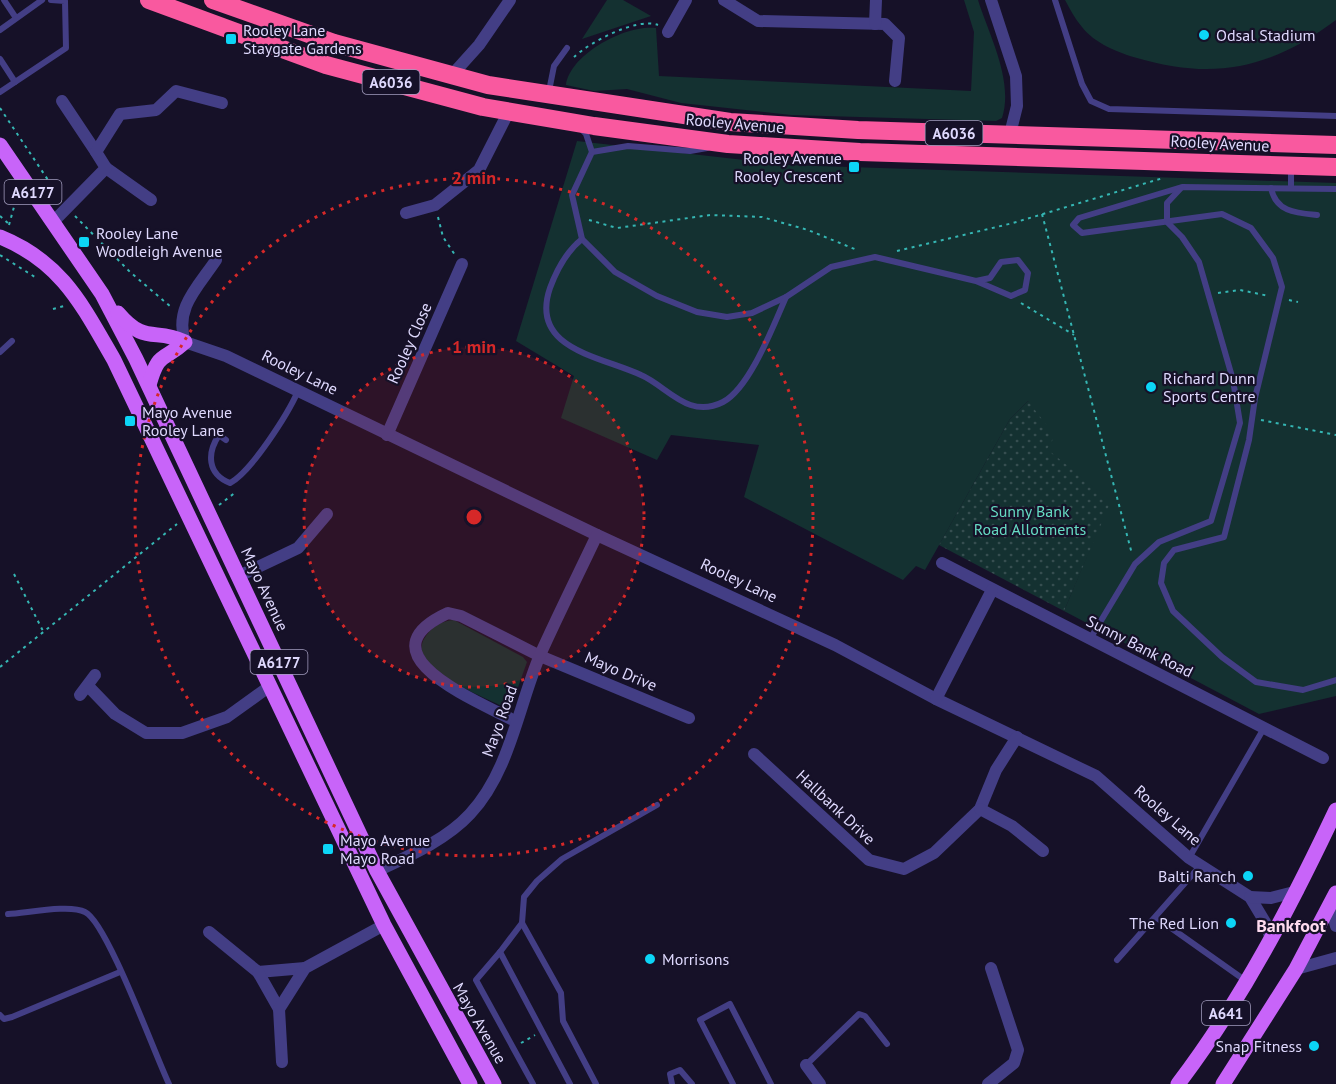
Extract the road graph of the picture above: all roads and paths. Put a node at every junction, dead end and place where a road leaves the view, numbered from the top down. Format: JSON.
{"nodes":[{"id":1,"x":4,"y":0,"type":"edge"},
{"id":2,"x":42,"y":0,"type":"edge"},
{"id":3,"x":51,"y":0,"type":"edge"},
{"id":4,"x":65,"y":0,"type":"edge"},
{"id":5,"x":150,"y":0,"type":"edge"},
{"id":6,"x":213,"y":0,"type":"edge"},
{"id":7,"x":510,"y":0,"type":"edge"},
{"id":8,"x":686,"y":0,"type":"edge"},
{"id":9,"x":724,"y":0,"type":"edge"},
{"id":10,"x":876,"y":0,"type":"edge"},
{"id":11,"x":992,"y":0,"type":"edge"},
{"id":12,"x":1056,"y":0,"type":"edge"},
{"id":13,"x":16,"y":18,"type":"junction"},
{"id":14,"x":875,"y":24,"type":"junction"},
{"id":15,"x":0,"y":30,"type":"edge"},
{"id":16,"x":668,"y":32,"type":"joint"},
{"id":17,"x":567,"y":48,"type":"dead end"},
{"id":18,"x":0,"y":59,"type":"edge"},
{"id":19,"x":571,"y":61,"type":"dead end"},
{"id":20,"x":452,"y":75,"type":"junction"},
{"id":21,"x":895,"y":81,"type":"dead end"},
{"id":22,"x":15,"y":82,"type":"junction"},
{"id":23,"x":0,"y":92,"type":"edge"},
{"id":24,"x":548,"y":95,"type":"junction"},
{"id":25,"x":62,"y":101,"type":"dead end"},
{"id":26,"x":222,"y":103,"type":"dead end"},
{"id":27,"x":0,"y":108,"type":"edge"},
{"id":28,"x":509,"y":111,"type":"junction"},
{"id":29,"x":1336,"y":116,"type":"edge"},
{"id":30,"x":574,"y":122,"type":"junction"},
{"id":31,"x":1010,"y":134,"type":"junction"},
{"id":32,"x":728,"y":144,"type":"junction"},
{"id":33,"x":0,"y":145,"type":"edge"},
{"id":34,"x":1336,"y":145,"type":"edge"},
{"id":35,"x":96,"y":152,"type":"junction"},
{"id":36,"x":592,"y":152,"type":"junction"},
{"id":37,"x":1292,"y":166,"type":"junction"},
{"id":38,"x":1336,"y":167,"type":"edge"},
{"id":39,"x":106,"y":168,"type":"junction"},
{"id":40,"x":43,"y":174,"type":"junction"},
{"id":41,"x":1163,"y":178,"type":"dead end"},
{"id":42,"x":27,"y":183,"type":"junction"},
{"id":43,"x":1182,"y":187,"type":"junction"},
{"id":44,"x":1271,"y":188,"type":"junction"},
{"id":45,"x":1291,"y":188,"type":"junction"},
{"id":46,"x":1336,"y":189,"type":"edge"},
{"id":47,"x":151,"y":200,"type":"dead end"},
{"id":48,"x":435,"y":206,"type":"junction"},
{"id":49,"x":67,"y":208,"type":"junction"},
{"id":50,"x":406,"y":213,"type":"dead end"},
{"id":51,"x":1042,"y":214,"type":"junction"},
{"id":52,"x":1317,"y":215,"type":"dead end"},
{"id":53,"x":0,"y":216,"type":"edge"},
{"id":54,"x":577,"y":217,"type":"junction"},
{"id":55,"x":53,"y":222,"type":"junction"},
{"id":56,"x":1167,"y":222,"type":"junction"},
{"id":57,"x":4,"y":233,"type":"edge"},
{"id":58,"x":582,"y":239,"type":"junction"},
{"id":59,"x":0,"y":255,"type":"edge"},
{"id":60,"x":875,"y":257,"type":"junction"},
{"id":61,"x":216,"y":260,"type":"dead end"},
{"id":62,"x":462,"y":264,"type":"joint"},
{"id":63,"x":976,"y":281,"type":"junction"},
{"id":64,"x":43,"y":282,"type":"dead end"},
{"id":65,"x":102,"y":294,"type":"junction"},
{"id":66,"x":1209,"y":295,"type":"junction"},
{"id":67,"x":1011,"y":296,"type":"junction"},
{"id":68,"x":60,"y":297,"type":"dead end"},
{"id":69,"x":786,"y":297,"type":"junction"},
{"id":70,"x":1280,"y":298,"type":"junction"},
{"id":71,"x":1298,"y":302,"type":"dead end"},
{"id":72,"x":76,"y":305,"type":"junction"},
{"id":73,"x":53,"y":309,"type":"dead end"},
{"id":74,"x":181,"y":315,"type":"junction"},
{"id":75,"x":1074,"y":335,"type":"junction"},
{"id":76,"x":12,"y":341,"type":"dead end"},
{"id":77,"x":185,"y":342,"type":"junction"},
{"id":78,"x":0,"y":352,"type":"edge"},
{"id":79,"x":149,"y":385,"type":"junction"},
{"id":80,"x":298,"y":392,"type":"junction"},
{"id":81,"x":1252,"y":418,"type":"junction"},
{"id":82,"x":1240,"y":423,"type":"junction"},
{"id":83,"x":212,"y":430,"type":"dead end"},
{"id":84,"x":219,"y":435,"type":"junction"},
{"id":85,"x":387,"y":435,"type":"junction"},
{"id":86,"x":1336,"y":435,"type":"edge"},
{"id":87,"x":226,"y":440,"type":"dead end"},
{"id":88,"x":327,"y":514,"type":"dead end"},
{"id":89,"x":188,"y":515,"type":"junction"},
{"id":90,"x":597,"y":535,"type":"junction"},
{"id":91,"x":942,"y":563,"type":"dead end"},
{"id":92,"x":1135,"y":564,"type":"junction"},
{"id":93,"x":14,"y":574,"type":"dead end"},
{"id":94,"x":239,"y":576,"type":"junction"},
{"id":95,"x":992,"y":590,"type":"junction"},
{"id":96,"x":43,"y":631,"type":"junction"},
{"id":97,"x":1090,"y":639,"type":"junction"},
{"id":98,"x":540,"y":656,"type":"junction"},
{"id":99,"x":0,"y":667,"type":"edge"},
{"id":100,"x":95,"y":675,"type":"dead end"},
{"id":101,"x":1336,"y":680,"type":"edge"},
{"id":102,"x":270,"y":686,"type":"junction"},
{"id":103,"x":936,"y":699,"type":"junction"},
{"id":104,"x":689,"y":718,"type":"dead end"},
{"id":105,"x":515,"y":721,"type":"junction"},
{"id":106,"x":1264,"y":728,"type":"junction"},
{"id":107,"x":1017,"y":737,"type":"junction"},
{"id":108,"x":754,"y":754,"type":"dead end"},
{"id":109,"x":1323,"y":758,"type":"dead end"},
{"id":110,"x":657,"y":805,"type":"dead end"},
{"id":111,"x":980,"y":809,"type":"junction"},
{"id":112,"x":1336,"y":810,"type":"edge"},
{"id":113,"x":1043,"y":851,"type":"dead end"},
{"id":114,"x":1189,"y":858,"type":"junction"},
{"id":115,"x":1200,"y":866,"type":"junction"},
{"id":116,"x":377,"y":871,"type":"junction"},
{"id":117,"x":1298,"y":891,"type":"junction"},
{"id":118,"x":1250,"y":897,"type":"junction"},
{"id":119,"x":1333,"y":899,"type":"edge"},
{"id":120,"x":8,"y":914,"type":"dead end"},
{"id":121,"x":1157,"y":918,"type":"junction"},
{"id":122,"x":522,"y":923,"type":"junction"},
{"id":123,"x":384,"y":925,"type":"junction"},
{"id":124,"x":1336,"y":926,"type":"edge"},
{"id":125,"x":209,"y":932,"type":"dead end"},
{"id":126,"x":1271,"y":939,"type":"junction"},
{"id":127,"x":501,"y":952,"type":"junction"},
{"id":128,"x":1336,"y":958,"type":"edge"},
{"id":129,"x":1118,"y":960,"type":"dead end"},
{"id":130,"x":305,"y":968,"type":"junction"},
{"id":131,"x":991,"y":968,"type":"dead end"},
{"id":132,"x":1296,"y":969,"type":"junction"},
{"id":133,"x":120,"y":972,"type":"junction"},
{"id":134,"x":258,"y":972,"type":"junction"},
{"id":135,"x":1246,"y":982,"type":"junction"},
{"id":136,"x":279,"y":1009,"type":"junction"},
{"id":137,"x":0,"y":1016,"type":"edge"},
{"id":138,"x":887,"y":1044,"type":"dead end"},
{"id":139,"x":282,"y":1062,"type":"dead end"},
{"id":140,"x":806,"y":1065,"type":"joint"},
{"id":141,"x":169,"y":1084,"type":"edge"},
{"id":142,"x":470,"y":1084,"type":"edge"},
{"id":143,"x":494,"y":1084,"type":"edge"},
{"id":144,"x":532,"y":1084,"type":"edge"},
{"id":145,"x":570,"y":1084,"type":"edge"},
{"id":146,"x":596,"y":1084,"type":"edge"},
{"id":147,"x":672,"y":1084,"type":"edge"},
{"id":148,"x":692,"y":1084,"type":"edge"},
{"id":149,"x":733,"y":1084,"type":"edge"},
{"id":150,"x":771,"y":1084,"type":"edge"},
{"id":151,"x":820,"y":1084,"type":"edge"},
{"id":152,"x":988,"y":1084,"type":"edge"},
{"id":153,"x":1178,"y":1084,"type":"edge"},
{"id":154,"x":1223,"y":1084,"type":"edge"}],
"edges":[{"from":1,"to":13,"type":"lane"},
{"from":2,"to":13,"type":"lane"},
{"from":3,"to":4,"type":"lane"},
{"from":4,"to":22,"type":"lane"},
{"from":5,"to":28,"type":"highway","name":"Rooley Avenue","number":"A6036"},
{"from":6,"to":20,"type":"highway","name":"Rooley Avenue","number":"A6036"},
{"from":7,"to":20,"type":"street"},
{"from":8,"to":16,"type":"street"},
{"from":9,"to":14,"type":"street"},
{"from":10,"to":14,"type":"street"},
{"from":11,"to":31,"type":"street"},
{"from":12,"to":29,"type":"lane"},
{"from":13,"to":15,"type":"lane"},
{"from":14,"to":21,"type":"street"},
{"from":16,"to":19,"type":"path"},
{"from":17,"to":24,"type":"lane"},
{"from":18,"to":22,"type":"lane"},
{"from":20,"to":24,"type":"highway","name":"Rooley Avenue","number":"A6036"},
{"from":22,"to":23,"type":"lane"},
{"from":24,"to":31,"type":"highway","name":"Rooley Avenue","number":"A6036"},
{"from":25,"to":35,"type":"street"},
{"from":26,"to":35,"type":"street"},
{"from":27,"to":40,"type":"path"},
{"from":28,"to":30,"type":"highway","name":"Rooley Avenue","number":"A6036"},
{"from":28,"to":48,"type":"street"},
{"from":30,"to":32,"type":"highway","name":"Rooley Avenue","number":"A6036"},
{"from":30,"to":36,"type":"lane"},
{"from":31,"to":34,"type":"highway","name":"Rooley Avenue","number":"A6036"},
{"from":32,"to":36,"type":"lane"},
{"from":32,"to":37,"type":"highway","name":"Rooley Avenue","number":"A6036"},
{"from":33,"to":42,"type":"main road","number":"A6177"},
{"from":35,"to":39,"type":"street"},
{"from":36,"to":54,"type":"lane"},
{"from":37,"to":38,"type":"highway","name":"Rooley Avenue","number":"A6036"},
{"from":37,"to":45,"type":"lane"},
{"from":39,"to":47,"type":"street"},
{"from":39,"to":49,"type":"street"},
{"from":40,"to":42,"type":"path"},
{"from":40,"to":49,"type":"path"},
{"from":41,"to":51,"type":"path"},
{"from":42,"to":55,"type":"main road","number":"A6177"},
{"from":42,"to":57,"type":"path"},
{"from":43,"to":44,"type":"lane"},
{"from":43,"to":56,"type":"lane"},
{"from":43,"to":56,"type":"lane"},
{"from":44,"to":45,"type":"lane"},
{"from":44,"to":52,"type":"lane"},
{"from":45,"to":46,"type":"lane"},
{"from":48,"to":50,"type":"street"},
{"from":48,"to":62,"type":"path"},
{"from":49,"to":55,"type":"street"},
{"from":49,"to":74,"type":"path"},
{"from":51,"to":60,"type":"path"},
{"from":51,"to":75,"type":"path"},
{"from":53,"to":57,"type":"path"},
{"from":54,"to":58,"type":"lane"},
{"from":54,"to":60,"type":"path"},
{"from":55,"to":65,"type":"main road","name":"Mayo Avenue","number":"A6177"},
{"from":56,"to":66,"type":"lane"},
{"from":56,"to":70,"type":"lane"},
{"from":57,"to":72,"type":"main road","number":"A6177"},
{"from":58,"to":69,"type":"lane"},
{"from":58,"to":69,"type":"lane"},
{"from":59,"to":64,"type":"path"},
{"from":60,"to":63,"type":"lane"},
{"from":60,"to":69,"type":"lane"},
{"from":61,"to":74,"type":"street"},
{"from":62,"to":85,"type":"street","name":"Rooley Close"},
{"from":63,"to":67,"type":"lane"},
{"from":63,"to":67,"type":"lane"},
{"from":65,"to":77,"type":"main road"},
{"from":65,"to":79,"type":"main road","name":"Mayo Avenue","number":"A6177"},
{"from":66,"to":70,"type":"path"},
{"from":66,"to":82,"type":"lane"},
{"from":67,"to":75,"type":"path"},
{"from":68,"to":72,"type":"path"},
{"from":70,"to":71,"type":"path"},
{"from":70,"to":81,"type":"lane"},
{"from":72,"to":73,"type":"path"},
{"from":72,"to":89,"type":"main road","number":"A6177"},
{"from":74,"to":77,"type":"street"},
{"from":75,"to":92,"type":"path"},
{"from":76,"to":78,"type":"lane"},
{"from":77,"to":79,"type":"main road"},
{"from":77,"to":80,"type":"street","name":"Rooley Lane"},
{"from":79,"to":94,"type":"main road","name":"Mayo Avenue","number":"A6177"},
{"from":80,"to":84,"type":"lane"},
{"from":80,"to":85,"type":"street","name":"Rooley Lane"},
{"from":81,"to":82,"type":"lane"},
{"from":81,"to":86,"type":"path"},
{"from":81,"to":101,"type":"lane"},
{"from":82,"to":92,"type":"lane"},
{"from":83,"to":84,"type":"lane"},
{"from":84,"to":87,"type":"lane"},
{"from":85,"to":90,"type":"street","name":"Rooley Lane"},
{"from":88,"to":94,"type":"street"},
{"from":89,"to":96,"type":"path"},
{"from":89,"to":102,"type":"main road","number":"A6177"},
{"from":90,"to":98,"type":"street","name":"Mayo Road"},
{"from":90,"to":103,"type":"street","name":"Rooley Lane"},
{"from":91,"to":95,"type":"street","name":"Sunny Bank Road"},
{"from":92,"to":97,"type":"lane"},
{"from":93,"to":96,"type":"path"},
{"from":94,"to":116,"type":"main road","name":"Mayo Avenue","number":"A6177"},
{"from":95,"to":97,"type":"street","name":"Sunny Bank Road"},
{"from":95,"to":103,"type":"street"},
{"from":96,"to":99,"type":"path"},
{"from":97,"to":106,"type":"street","name":"Sunny Bank Road"},
{"from":98,"to":104,"type":"street","name":"Mayo Drive"},
{"from":98,"to":105,"type":"street","name":"Mayo Road"},
{"from":98,"to":105,"type":"street","name":"Mayo Drive"},
{"from":100,"to":102,"type":"street"},
{"from":102,"to":123,"type":"main road","number":"A6177"},
{"from":103,"to":107,"type":"street","name":"Rooley Lane"},
{"from":105,"to":116,"type":"street","name":"Mayo Road"},
{"from":106,"to":109,"type":"street","name":"Sunny Bank Road"},
{"from":106,"to":114,"type":"lane"},
{"from":107,"to":111,"type":"street","name":"Hallbank Drive"},
{"from":107,"to":114,"type":"street","name":"Rooley Lane"},
{"from":108,"to":111,"type":"street","name":"Hallbank Drive"},
{"from":110,"to":122,"type":"lane"},
{"from":111,"to":113,"type":"street"},
{"from":112,"to":117,"type":"main road","number":"A641"},
{"from":114,"to":115,"type":"street","name":"Rooley Lane"},
{"from":115,"to":118,"type":"street","name":"Rooley Lane"},
{"from":115,"to":121,"type":"lane"},
{"from":116,"to":143,"type":"main road","name":"Mayo Avenue","number":"A6177"},
{"from":117,"to":118,"type":"street"},
{"from":117,"to":126,"type":"main road","number":"A641"},
{"from":118,"to":126,"type":"street","name":"Rooley Lane"},
{"from":119,"to":124,"type":"street"},
{"from":119,"to":132,"type":"main road","number":"A641"},
{"from":120,"to":133,"type":"lane"},
{"from":121,"to":129,"type":"lane"},
{"from":121,"to":135,"type":"lane"},
{"from":122,"to":127,"type":"lane"},
{"from":122,"to":146,"type":"lane"},
{"from":123,"to":130,"type":"street"},
{"from":123,"to":142,"type":"main road","number":"A6177"},
{"from":125,"to":134,"type":"street"},
{"from":126,"to":135,"type":"main road","number":"A641"},
{"from":127,"to":144,"type":"lane"},
{"from":127,"to":145,"type":"lane"},
{"from":128,"to":132,"type":"street"},
{"from":130,"to":134,"type":"street"},
{"from":130,"to":136,"type":"street"},
{"from":131,"to":152,"type":"street"},
{"from":132,"to":154,"type":"main road","number":"A641"},
{"from":133,"to":137,"type":"lane"},
{"from":133,"to":141,"type":"lane"},
{"from":134,"to":136,"type":"street"},
{"from":135,"to":153,"type":"main road","number":"A641"},
{"from":136,"to":139,"type":"street"},
{"from":138,"to":140,"type":"lane"},
{"from":140,"to":151,"type":"street"},
{"from":147,"to":148,"type":"lane"},
{"from":149,"to":150,"type":"lane"}]}
